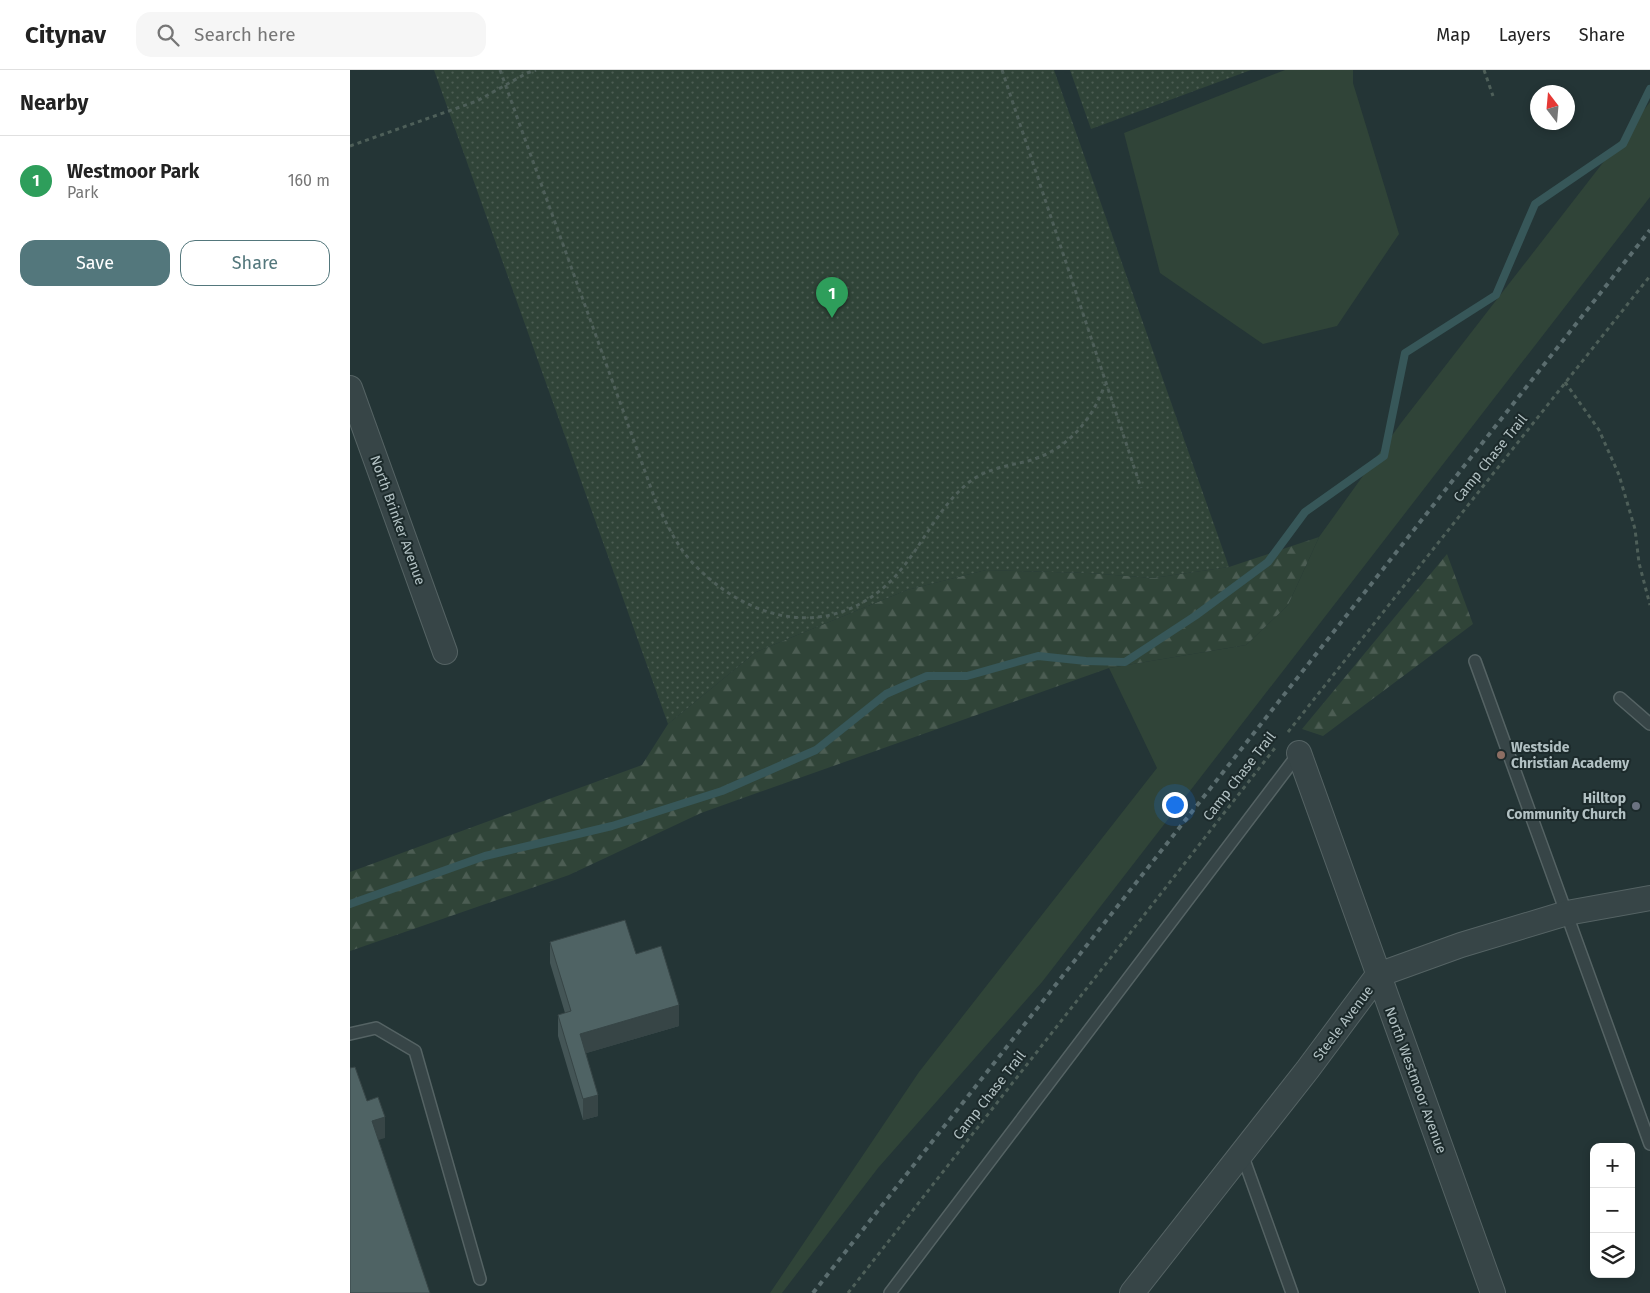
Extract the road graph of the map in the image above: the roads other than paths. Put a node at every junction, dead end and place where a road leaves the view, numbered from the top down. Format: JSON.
{"nodes":[{"id":1,"x":350,"y":388,"type":"edge"},
{"id":2,"x":445,"y":652,"type":"dead end"},
{"id":3,"x":1475,"y":661,"type":"dead end"},
{"id":4,"x":1620,"y":698,"type":"dead end"},
{"id":5,"x":1650,"y":724,"type":"edge"},
{"id":6,"x":1288,"y":743,"type":"joint"},
{"id":7,"x":1650,"y":898,"type":"edge"},
{"id":8,"x":1567,"y":914,"type":"junction"},
{"id":9,"x":1378,"y":975,"type":"junction"},
{"id":10,"x":350,"y":1034,"type":"edge"},
{"id":11,"x":1650,"y":1144,"type":"edge"},
{"id":12,"x":1242,"y":1154,"type":"junction"},
{"id":13,"x":480,"y":1279,"type":"dead end"},
{"id":14,"x":890,"y":1293,"type":"edge"},
{"id":15,"x":1132,"y":1293,"type":"edge"},
{"id":16,"x":1292,"y":1293,"type":"edge"},
{"id":17,"x":1493,"y":1293,"type":"edge"}],
"edges":[{"from":1,"to":2,"type":"street","name":"North Brinker Avenue"},
{"from":3,"to":8,"type":"lane"},
{"from":4,"to":5,"type":"lane"},
{"from":6,"to":9,"type":"street","name":"North Westmoor Avenue"},
{"from":6,"to":14,"type":"lane"},
{"from":7,"to":8,"type":"street","name":"Steele Avenue"},
{"from":8,"to":9,"type":"street","name":"Steele Avenue"},
{"from":8,"to":11,"type":"lane"},
{"from":9,"to":12,"type":"street","name":"Steele Avenue"},
{"from":9,"to":17,"type":"street","name":"North Westmoor Avenue"},
{"from":10,"to":13,"type":"lane"},
{"from":12,"to":15,"type":"street","name":"Steele Avenue"},
{"from":12,"to":16,"type":"lane"}]}
